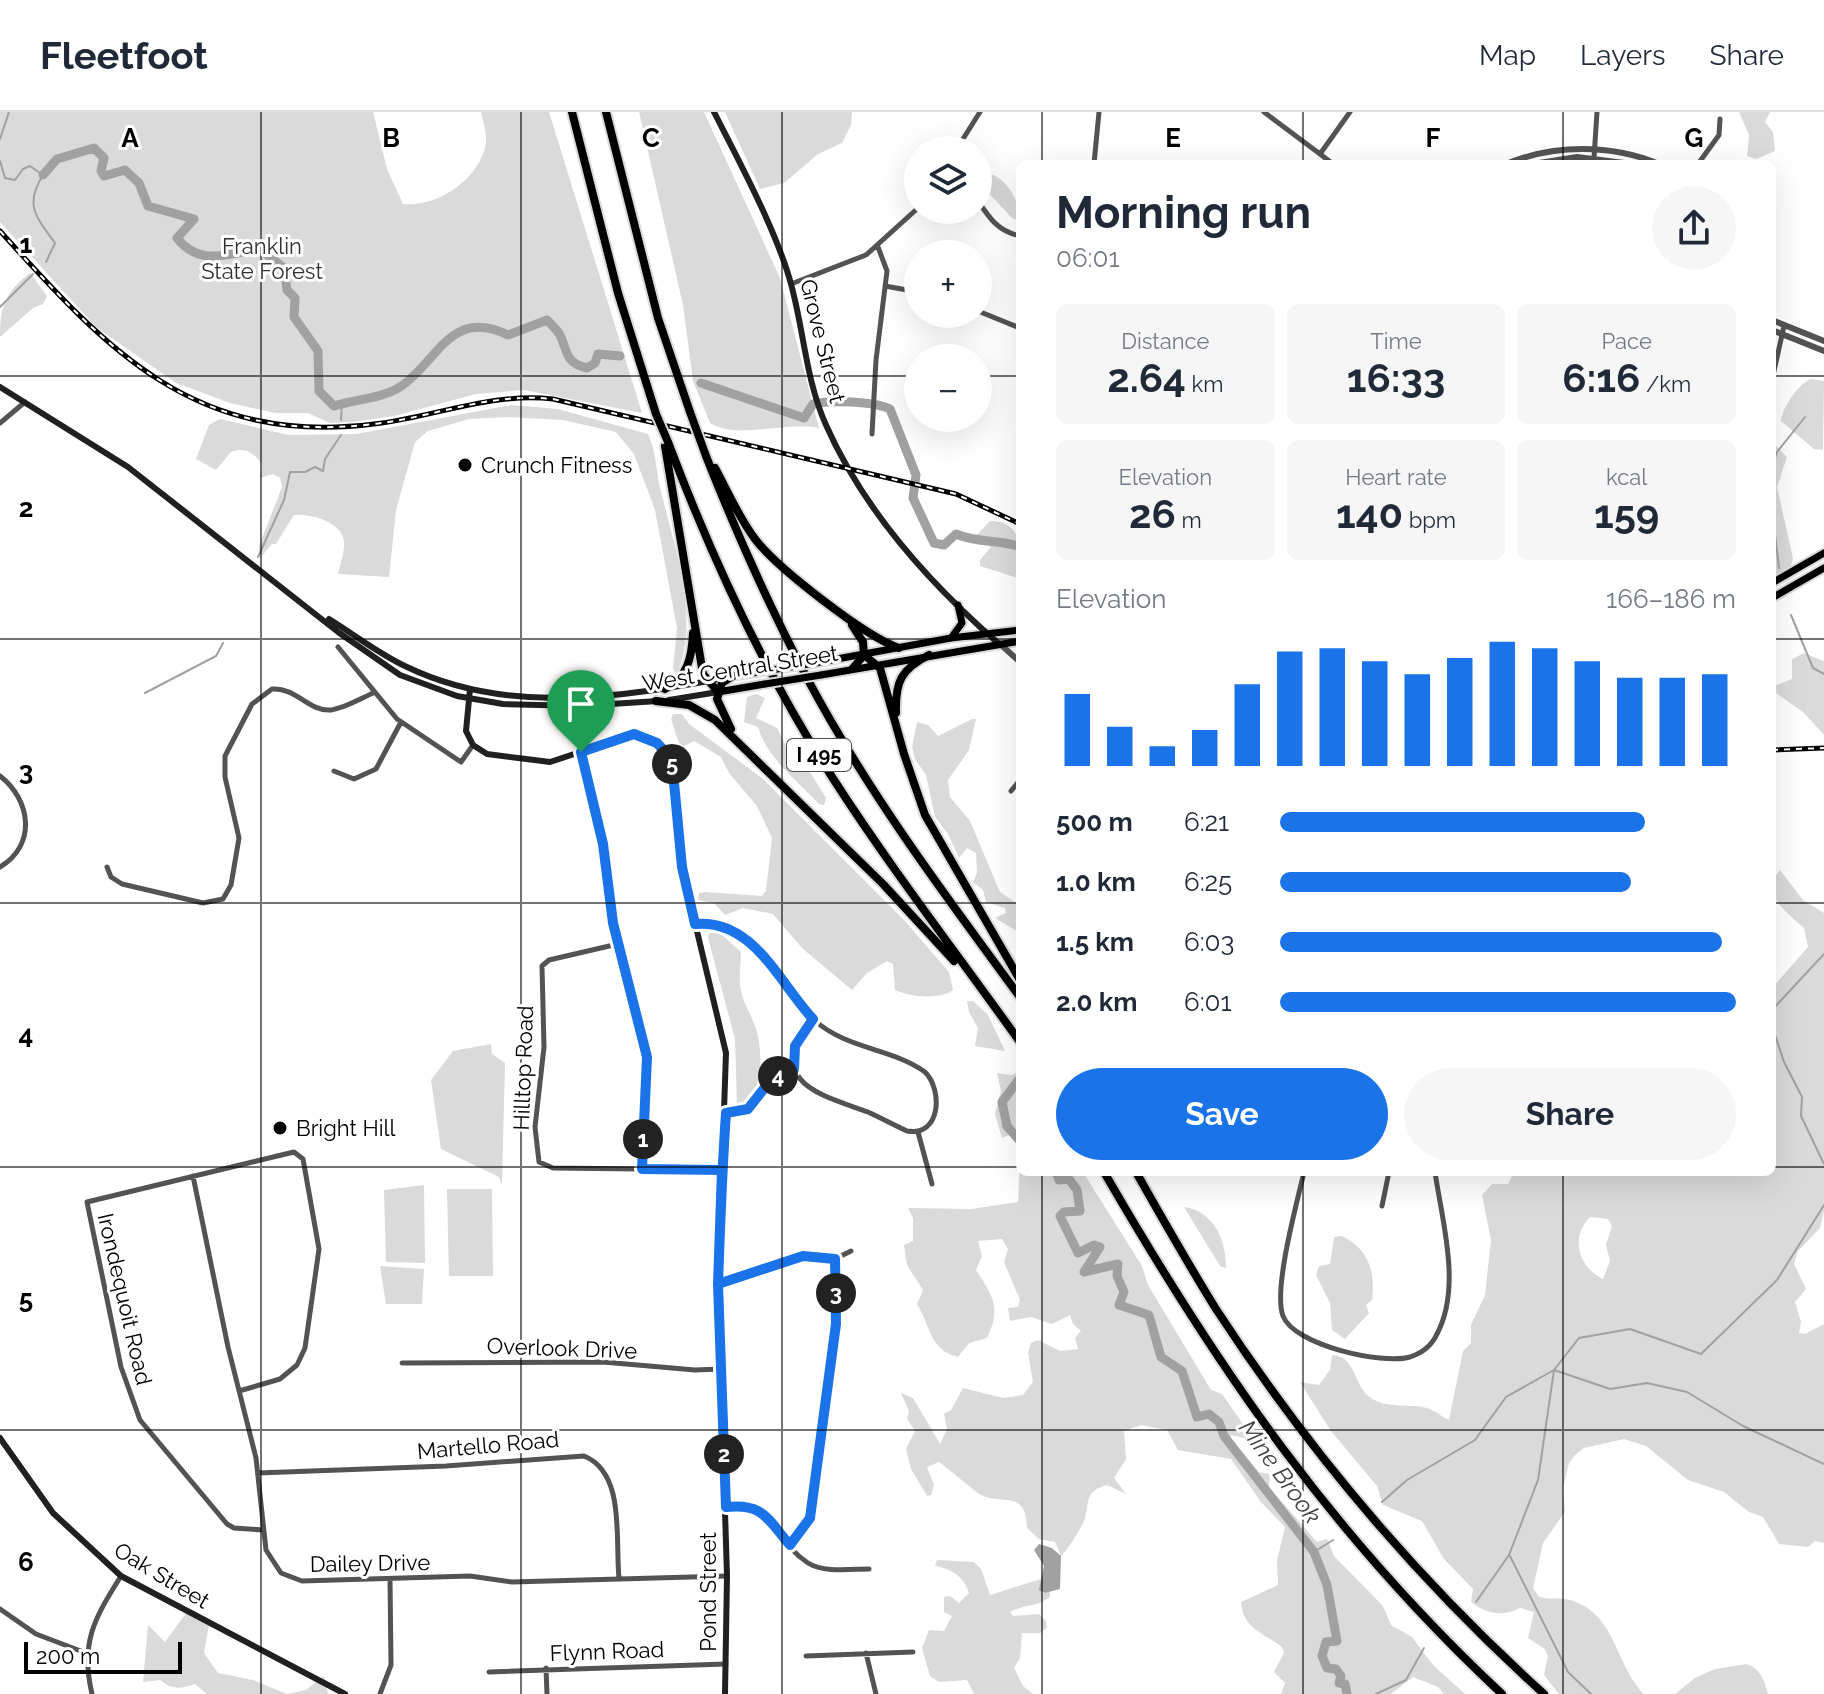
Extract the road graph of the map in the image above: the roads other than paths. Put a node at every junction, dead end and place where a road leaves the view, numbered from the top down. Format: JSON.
{"nodes":[{"id":1,"x":572,"y":112,"type":"edge"},
{"id":2,"x":606,"y":112,"type":"edge"},
{"id":3,"x":714,"y":112,"type":"edge"},
{"id":4,"x":980,"y":112,"type":"edge"},
{"id":5,"x":1099,"y":112,"type":"edge"},
{"id":6,"x":1264,"y":112,"type":"edge"},
{"id":7,"x":1350,"y":112,"type":"edge"},
{"id":8,"x":1597,"y":112,"type":"edge"},
{"id":9,"x":1720,"y":119,"type":"dead end"},
{"id":10,"x":965,"y":136,"type":"edge"},
{"id":11,"x":1595,"y":149,"type":"junction"},
{"id":12,"x":1320,"y":154,"type":"junction"},
{"id":13,"x":1594,"y":158,"type":"junction"},
{"id":14,"x":1094,"y":160,"type":"edge"},
{"id":15,"x":1328,"y":160,"type":"edge"},
{"id":16,"x":1520,"y":160,"type":"edge"},
{"id":17,"x":1574,"y":160,"type":"edge"},
{"id":18,"x":1607,"y":160,"type":"edge"},
{"id":19,"x":1648,"y":160,"type":"edge"},
{"id":20,"x":1701,"y":160,"type":"edge"},
{"id":21,"x":904,"y":222,"type":"edge"},
{"id":22,"x":992,"y":222,"type":"edge"},
{"id":23,"x":1016,"y":235,"type":"edge"},
{"id":24,"x":878,"y":247,"type":"junction"},
{"id":25,"x":791,"y":284,"type":"junction"},
{"id":26,"x":885,"y":286,"type":"junction"},
{"id":27,"x":904,"y":289,"type":"edge"},
{"id":28,"x":992,"y":317,"type":"edge"},
{"id":29,"x":1776,"y":324,"type":"edge"},
{"id":30,"x":1016,"y":326,"type":"edge"},
{"id":31,"x":1776,"y":330,"type":"edge"},
{"id":32,"x":1782,"y":330,"type":"junction"},
{"id":33,"x":1824,"y":341,"type":"edge"},
{"id":34,"x":1824,"y":351,"type":"edge"},
{"id":35,"x":1776,"y":360,"type":"edge"},
{"id":36,"x":0,"y":387,"type":"edge"},
{"id":37,"x":25,"y":402,"type":"junction"},
{"id":38,"x":0,"y":423,"type":"edge"},
{"id":39,"x":872,"y":434,"type":"dead end"},
{"id":40,"x":666,"y":443,"type":"junction"},
{"id":41,"x":707,"y":456,"type":"junction"},
{"id":42,"x":1824,"y":553,"type":"edge"},
{"id":43,"x":1824,"y":568,"type":"edge"},
{"id":44,"x":1776,"y":581,"type":"edge"},
{"id":45,"x":1776,"y":596,"type":"edge"},
{"id":46,"x":958,"y":605,"type":"junction"},
{"id":47,"x":693,"y":612,"type":"junction"},
{"id":48,"x":319,"y":614,"type":"junction"},
{"id":49,"x":849,"y":619,"type":"junction"},
{"id":50,"x":1016,"y":630,"type":"edge"},
{"id":51,"x":987,"y":633,"type":"junction"},
{"id":52,"x":951,"y":638,"type":"junction"},
{"id":53,"x":1016,"y":641,"type":"edge"},
{"id":54,"x":998,"y":643,"type":"junction"},
{"id":55,"x":338,"y":647,"type":"dead end"},
{"id":56,"x":899,"y":648,"type":"junction"},
{"id":57,"x":864,"y":655,"type":"junction"},
{"id":58,"x":929,"y":655,"type":"junction"},
{"id":59,"x":1016,"y":659,"type":"edge"},
{"id":60,"x":878,"y":665,"type":"junction"},
{"id":61,"x":853,"y":668,"type":"junction"},
{"id":62,"x":733,"y":676,"type":"junction"},
{"id":63,"x":706,"y":681,"type":"junction"},
{"id":64,"x":470,"y":689,"type":"junction"},
{"id":65,"x":665,"y":689,"type":"junction"},
{"id":66,"x":718,"y":692,"type":"junction"},
{"id":67,"x":373,"y":693,"type":"junction"},
{"id":68,"x":469,"y":699,"type":"junction"},
{"id":69,"x":656,"y":701,"type":"junction"},
{"id":70,"x":401,"y":722,"type":"junction"},
{"id":71,"x":897,"y":730,"type":"junction"},
{"id":72,"x":473,"y":745,"type":"junction"},
{"id":73,"x":748,"y":750,"type":"junction"},
{"id":74,"x":581,"y":752,"type":"junction"},
{"id":75,"x":334,"y":771,"type":"dead end"},
{"id":76,"x":0,"y":776,"type":"edge"},
{"id":77,"x":1016,"y":785,"type":"edge"},
{"id":78,"x":1011,"y":791,"type":"dead end"},
{"id":79,"x":0,"y":867,"type":"edge"},
{"id":80,"x":107,"y":867,"type":"dead end"},
{"id":81,"x":695,"y":924,"type":"junction"},
{"id":82,"x":618,"y":944,"type":"junction"},
{"id":83,"x":1016,"y":973,"type":"edge"},
{"id":84,"x":1016,"y":992,"type":"edge"},
{"id":85,"x":813,"y":1019,"type":"junction"},
{"id":86,"x":1016,"y":1037,"type":"edge"},
{"id":87,"x":1016,"y":1037,"type":"edge"},
{"id":88,"x":794,"y":1069,"type":"junction"},
{"id":89,"x":726,"y":1113,"type":"junction"},
{"id":90,"x":918,"y":1132,"type":"junction"},
{"id":91,"x":642,"y":1169,"type":"junction"},
{"id":92,"x":722,"y":1170,"type":"junction"},
{"id":93,"x":193,"y":1176,"type":"junction"},
{"id":94,"x":1106,"y":1176,"type":"edge"},
{"id":95,"x":1138,"y":1176,"type":"edge"},
{"id":96,"x":1303,"y":1176,"type":"edge"},
{"id":97,"x":1388,"y":1176,"type":"edge"},
{"id":98,"x":1436,"y":1176,"type":"edge"},
{"id":99,"x":932,"y":1184,"type":"dead end"},
{"id":100,"x":1382,"y":1206,"type":"dead end"},
{"id":101,"x":851,"y":1251,"type":"dead end"},
{"id":102,"x":835,"y":1259,"type":"junction"},
{"id":103,"x":718,"y":1284,"type":"junction"},
{"id":104,"x":402,"y":1363,"type":"dead end"},
{"id":105,"x":721,"y":1369,"type":"junction"},
{"id":106,"x":239,"y":1391,"type":"junction"},
{"id":107,"x":0,"y":1438,"type":"edge"},
{"id":108,"x":258,"y":1473,"type":"junction"},
{"id":109,"x":726,"y":1507,"type":"junction"},
{"id":110,"x":263,"y":1530,"type":"junction"},
{"id":111,"x":790,"y":1545,"type":"junction"},
{"id":112,"x":869,"y":1569,"type":"dead end"},
{"id":113,"x":121,"y":1576,"type":"junction"},
{"id":114,"x":727,"y":1576,"type":"junction"},
{"id":115,"x":619,"y":1578,"type":"junction"},
{"id":116,"x":390,"y":1579,"type":"junction"},
{"id":117,"x":0,"y":1609,"type":"edge"},
{"id":118,"x":913,"y":1652,"type":"dead end"},
{"id":119,"x":86,"y":1653,"type":"junction"},
{"id":120,"x":866,"y":1653,"type":"junction"},
{"id":121,"x":806,"y":1656,"type":"dead end"},
{"id":122,"x":726,"y":1664,"type":"junction"},
{"id":123,"x":546,"y":1668,"type":"junction"},
{"id":124,"x":489,"y":1672,"type":"dead end"},
{"id":125,"x":92,"y":1694,"type":"edge"},
{"id":126,"x":345,"y":1694,"type":"edge"},
{"id":127,"x":380,"y":1694,"type":"edge"},
{"id":128,"x":547,"y":1694,"type":"edge"},
{"id":129,"x":725,"y":1694,"type":"edge"},
{"id":130,"x":876,"y":1694,"type":"edge"},
{"id":131,"x":1502,"y":1694,"type":"edge"},
{"id":132,"x":1544,"y":1694,"type":"edge"}],
"edges":[{"from":1,"to":40,"type":"highway","number":"I 495","bridge":true},
{"from":2,"to":41,"type":"highway","number":"I 495","bridge":true},
{"from":3,"to":25,"type":"main road","name":"Grove Street"},
{"from":4,"to":10,"type":"street"},
{"from":5,"to":14,"type":"street"},
{"from":6,"to":12,"type":"street"},
{"from":7,"to":12,"type":"street"},
{"from":8,"to":11,"type":"street"},
{"from":9,"to":20,"type":"street"},
{"from":11,"to":13,"type":"street"},
{"from":11,"to":16,"type":"street"},
{"from":11,"to":19,"type":"street"},
{"from":12,"to":15,"type":"street"},
{"from":13,"to":17,"type":"street"},
{"from":13,"to":18,"type":"street"},
{"from":21,"to":24,"type":"street"},
{"from":22,"to":23,"type":"street"},
{"from":24,"to":25,"type":"street"},
{"from":24,"to":26,"type":"street"},
{"from":25,"to":46,"type":"main road","name":"Grove Street"},
{"from":26,"to":27,"type":"street"},
{"from":26,"to":39,"type":"street"},
{"from":28,"to":30,"type":"street"},
{"from":29,"to":32,"type":"street"},
{"from":31,"to":32,"type":"street"},
{"from":32,"to":33,"type":"street"},
{"from":32,"to":34,"type":"street"},
{"from":32,"to":35,"type":"street"},
{"from":36,"to":37,"type":"main road","name":"West Central Street"},
{"from":37,"to":38,"type":"street"},
{"from":37,"to":48,"type":"main road","name":"West Central Street"},
{"from":40,"to":47,"type":"highway"},
{"from":40,"to":86,"type":"highway","number":"I 495"},
{"from":41,"to":49,"type":"highway"},
{"from":41,"to":84,"type":"highway","number":"I 495"},
{"from":42,"to":44,"type":"main road"},
{"from":43,"to":45,"type":"main road"},
{"from":46,"to":51,"type":"main road","name":"Grove Street"},
{"from":46,"to":52,"type":"main road"},
{"from":47,"to":63,"type":"highway"},
{"from":47,"to":65,"type":"highway"},
{"from":48,"to":64,"type":"main road","name":"West Central Street"},
{"from":48,"to":68,"type":"main road","name":"West Central Street"},
{"from":49,"to":56,"type":"highway"},
{"from":49,"to":57,"type":"highway"},
{"from":50,"to":51,"type":"main road","name":"West Central Street"},
{"from":51,"to":52,"type":"main road","name":"West Central Street"},
{"from":51,"to":54,"type":"main road"},
{"from":52,"to":56,"type":"main road","name":"West Central Street"},
{"from":53,"to":54,"type":"main road","name":"West Central Street"},
{"from":54,"to":58,"type":"main road","name":"West Central Street"},
{"from":54,"to":59,"type":"street"},
{"from":55,"to":67,"type":"street"},
{"from":56,"to":57,"type":"main road","name":"West Central Street"},
{"from":57,"to":60,"type":"highway"},
{"from":57,"to":61,"type":"highway"},
{"from":57,"to":62,"type":"main road","name":"West Central Street","bridge":true},
{"from":58,"to":60,"type":"main road","name":"West Central Street"},
{"from":58,"to":71,"type":"highway"},
{"from":60,"to":61,"type":"main road","name":"West Central Street"},
{"from":60,"to":71,"type":"highway"},
{"from":61,"to":66,"type":"main road","name":"West Central Street","bridge":true},
{"from":62,"to":63,"type":"main road","name":"West Central Street"},
{"from":62,"to":66,"type":"highway"},
{"from":63,"to":65,"type":"main road","name":"West Central Street"},
{"from":63,"to":66,"type":"highway"},
{"from":64,"to":65,"type":"main road","name":"West Central Street"},
{"from":64,"to":68,"type":"main road"},
{"from":66,"to":69,"type":"main road","name":"West Central Street"},
{"from":66,"to":73,"type":"highway"},
{"from":67,"to":70,"type":"street"},
{"from":67,"to":80,"type":"street"},
{"from":68,"to":69,"type":"main road","name":"West Central Street"},
{"from":68,"to":72,"type":"main road"},
{"from":69,"to":73,"type":"highway"},
{"from":70,"to":72,"type":"street"},
{"from":70,"to":75,"type":"street"},
{"from":71,"to":83,"type":"highway"},
{"from":72,"to":74,"type":"main road"},
{"from":73,"to":87,"type":"highway"},
{"from":74,"to":81,"type":"main road","name":"Pond Street"},
{"from":74,"to":82,"type":"street"},
{"from":76,"to":79,"type":"street"},
{"from":77,"to":78,"type":"street"},
{"from":81,"to":85,"type":"street"},
{"from":81,"to":89,"type":"main road","name":"Pond Street"},
{"from":82,"to":91,"type":"street"},
{"from":82,"to":91,"type":"street","name":"Hilltop Road"},
{"from":85,"to":88,"type":"street"},
{"from":85,"to":90,"type":"street"},
{"from":88,"to":89,"type":"street"},
{"from":88,"to":90,"type":"street"},
{"from":89,"to":92,"type":"main road","name":"Pond Street"},
{"from":90,"to":99,"type":"street"},
{"from":91,"to":92,"type":"street","name":"Hilltop Road"},
{"from":92,"to":103,"type":"main road","name":"Pond Street"},
{"from":93,"to":106,"type":"street","name":"Dailey Drive"},
{"from":93,"to":106,"type":"street"},
{"from":93,"to":110,"type":"street","name":"Irondequoit Road"},
{"from":94,"to":131,"type":"highway"},
{"from":95,"to":132,"type":"highway"},
{"from":96,"to":98,"type":"street"},
{"from":97,"to":100,"type":"street"},
{"from":101,"to":102,"type":"street"},
{"from":102,"to":103,"type":"street"},
{"from":102,"to":111,"type":"street"},
{"from":103,"to":105,"type":"main road","name":"Pond Street"},
{"from":104,"to":105,"type":"street","name":"Overlook Drive"},
{"from":105,"to":109,"type":"main road","name":"Pond Street"},
{"from":106,"to":108,"type":"street","name":"Dailey Drive"},
{"from":107,"to":113,"type":"main road","name":"Oak Street"},
{"from":108,"to":110,"type":"street","name":"Dailey Drive"},
{"from":108,"to":115,"type":"street","name":"Martello Road"},
{"from":109,"to":111,"type":"street"},
{"from":109,"to":114,"type":"main road","name":"Pond Street"},
{"from":110,"to":116,"type":"street","name":"Dailey Drive"},
{"from":111,"to":112,"type":"street"},
{"from":113,"to":119,"type":"street"},
{"from":113,"to":126,"type":"main road","name":"Oak Street"},
{"from":114,"to":115,"type":"street","name":"Dailey Drive"},
{"from":114,"to":122,"type":"main road","name":"Pond Street"},
{"from":115,"to":116,"type":"street","name":"Dailey Drive"},
{"from":116,"to":127,"type":"street"},
{"from":117,"to":119,"type":"street"},
{"from":118,"to":120,"type":"street"},
{"from":119,"to":125,"type":"street"},
{"from":120,"to":121,"type":"street"},
{"from":120,"to":130,"type":"street"},
{"from":122,"to":123,"type":"street","name":"Flynn Road"},
{"from":122,"to":129,"type":"main road","name":"Pond Street"},
{"from":123,"to":124,"type":"street","name":"Flynn Road"},
{"from":123,"to":128,"type":"street"}]}
